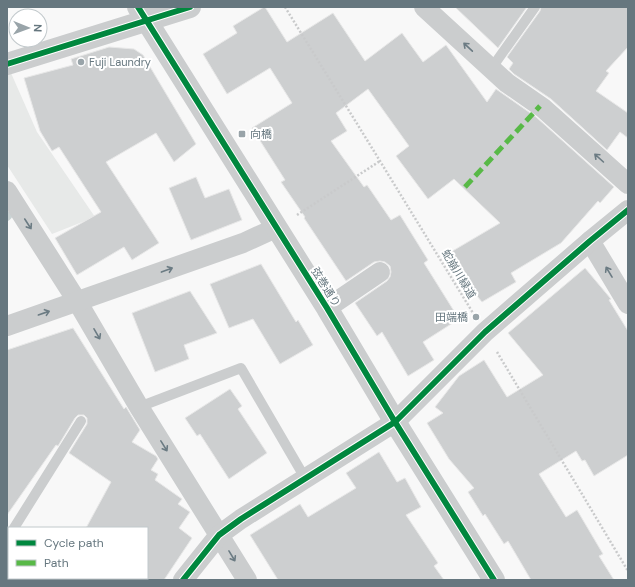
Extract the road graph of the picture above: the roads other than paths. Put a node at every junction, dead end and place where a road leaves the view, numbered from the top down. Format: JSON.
{"nodes":[{"id":1,"x":190,"y":7,"type":"edge"},
{"id":2,"x":424,"y":7,"type":"edge"},
{"id":3,"x":535,"y":7,"type":"edge"},
{"id":4,"x":142,"y":14,"type":"edge"},
{"id":5,"x":7,"y":64,"type":"edge"},
{"id":6,"x":491,"y":69,"type":"junction"},
{"id":7,"x":628,"y":184,"type":"edge"},
{"id":8,"x":7,"y":191,"type":"edge"},
{"id":9,"x":628,"y":210,"type":"edge"},
{"id":10,"x":276,"y":228,"type":"junction"},
{"id":11,"x":590,"y":241,"type":"junction"},
{"id":12,"x":380,"y":272,"type":"dead end"},
{"id":13,"x":78,"y":301,"type":"junction"},
{"id":14,"x":628,"y":304,"type":"edge"},
{"id":15,"x":327,"y":308,"type":"junction"},
{"id":16,"x":7,"y":326,"type":"edge"},
{"id":17,"x":139,"y":407,"type":"junction"},
{"id":18,"x":81,"y":421,"type":"dead end"},
{"id":19,"x":395,"y":422,"type":"junction"},
{"id":20,"x":305,"y":478,"type":"junction"},
{"id":21,"x":15,"y":527,"type":"edge"},
{"id":22,"x":219,"y":535,"type":"junction"},
{"id":23,"x":183,"y":580,"type":"edge"},
{"id":24,"x":247,"y":580,"type":"edge"},
{"id":25,"x":494,"y":580,"type":"edge"}],
"edges":[{"from":1,"to":4,"type":"street"},
{"from":6,"to":2,"type":"street","one_way":true},
{"from":3,"to":6,"type":"lane"},
{"from":4,"to":5,"type":"street"},
{"from":4,"to":10,"type":"street","name":"弦巻通り"},
{"from":7,"to":6,"type":"street","one_way":true},
{"from":8,"to":13,"type":"street","one_way":true},
{"from":9,"to":11,"type":"street"},
{"from":13,"to":10,"type":"street","one_way":true},
{"from":10,"to":15,"type":"street","name":"弦巻通り"},
{"from":14,"to":11,"type":"street","one_way":true},
{"from":11,"to":19,"type":"street"},
{"from":12,"to":15,"type":"street"},
{"from":16,"to":13,"type":"street","one_way":true},
{"from":13,"to":17,"type":"street","one_way":true},
{"from":15,"to":19,"type":"street","name":"弦巻通り"},
{"from":17,"to":20,"type":"lane"},
{"from":17,"to":22,"type":"street","one_way":true},
{"from":18,"to":21,"type":"lane"},
{"from":19,"to":20,"type":"street"},
{"from":19,"to":25,"type":"street","name":"弦巻通り"},
{"from":20,"to":22,"type":"street"},
{"from":22,"to":23,"type":"street"},
{"from":22,"to":24,"type":"street","one_way":true}]}
